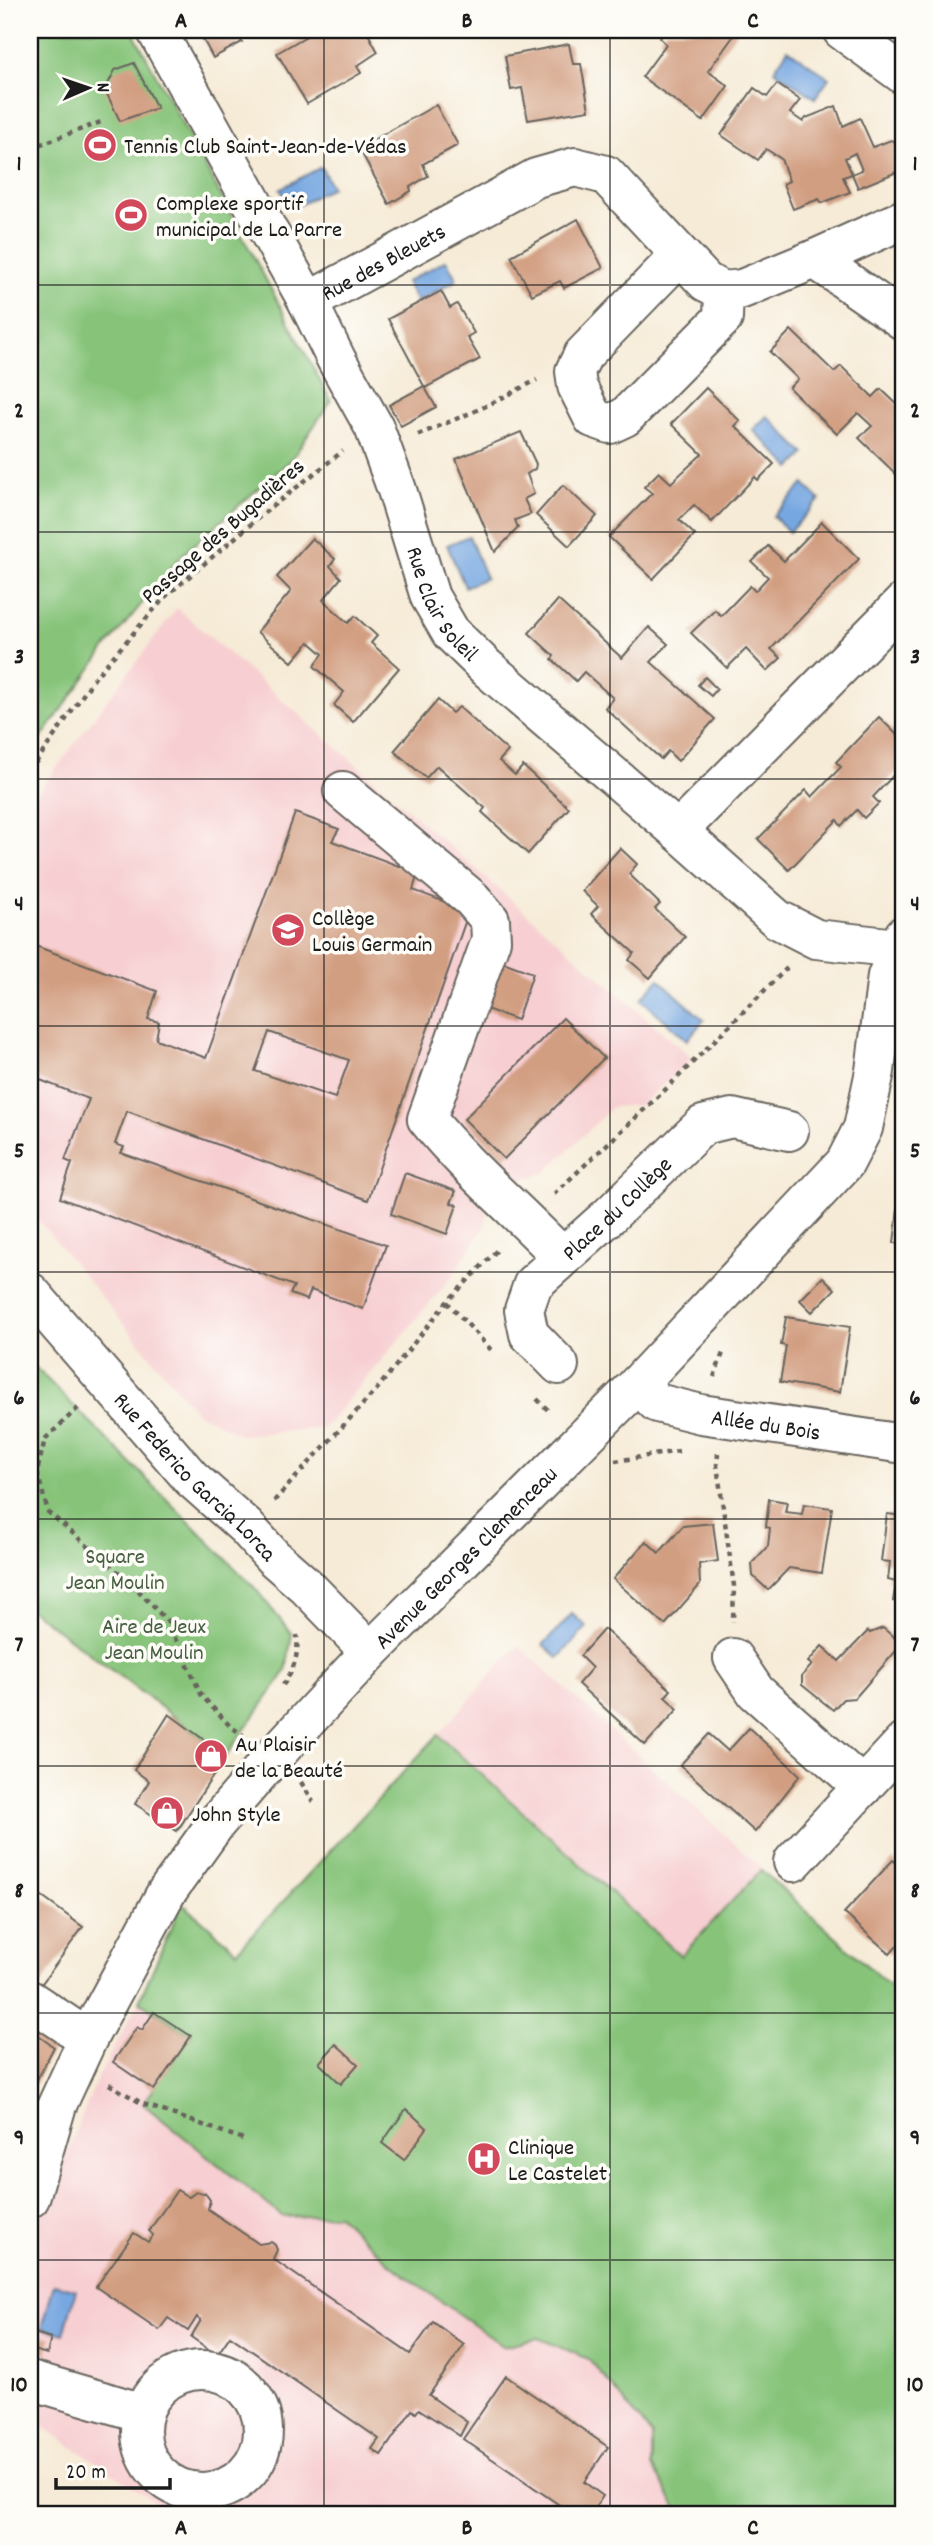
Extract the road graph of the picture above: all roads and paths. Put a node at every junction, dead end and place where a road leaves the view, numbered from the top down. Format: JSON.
{"nodes":[{"id":1,"x":156,"y":30,"type":"edge"},
{"id":2,"x":842,"y":30,"type":"edge"},
{"id":3,"x":904,"y":75,"type":"edge"},
{"id":4,"x":100,"y":122,"type":"dead end"},
{"id":5,"x":30,"y":148,"type":"edge"},
{"id":6,"x":904,"y":219,"type":"edge"},
{"id":7,"x":679,"y":256,"type":"junction"},
{"id":8,"x":815,"y":259,"type":"junction"},
{"id":9,"x":724,"y":290,"type":"junction"},
{"id":10,"x":308,"y":302,"type":"junction"},
{"id":11,"x":904,"y":321,"type":"edge"},
{"id":12,"x":575,"y":371,"type":"junction"},
{"id":13,"x":379,"y":440,"type":"junction"},
{"id":14,"x":904,"y":602,"type":"edge"},
{"id":15,"x":30,"y":771,"type":"edge"},
{"id":16,"x":343,"y":791,"type":"dead end"},
{"id":17,"x":678,"y":831,"type":"junction"},
{"id":18,"x":816,"y":939,"type":"junction"},
{"id":19,"x":901,"y":942,"type":"edge"},
{"id":20,"x":789,"y":1130,"type":"dead end"},
{"id":21,"x":527,"y":1220,"type":"junction"},
{"id":22,"x":561,"y":1256,"type":"junction"},
{"id":23,"x":30,"y":1292,"type":"edge"},
{"id":24,"x":559,"y":1365,"type":"dead end"},
{"id":25,"x":105,"y":1382,"type":"junction"},
{"id":26,"x":638,"y":1384,"type":"junction"},
{"id":27,"x":722,"y":1418,"type":"junction"},
{"id":28,"x":904,"y":1444,"type":"edge"},
{"id":29,"x":266,"y":1510,"type":"dead end"},
{"id":30,"x":370,"y":1653,"type":"junction"},
{"id":31,"x":733,"y":1658,"type":"joint"},
{"id":32,"x":904,"y":1742,"type":"edge"},
{"id":33,"x":273,"y":1757,"type":"junction"},
{"id":34,"x":863,"y":1787,"type":"junction"},
{"id":35,"x":313,"y":1802,"type":"dead end"},
{"id":36,"x":793,"y":1862,"type":"dead end"},
{"id":37,"x":30,"y":2000,"type":"edge"},
{"id":38,"x":89,"y":2036,"type":"junction"},
{"id":39,"x":99,"y":2077,"type":"dead end"},
{"id":40,"x":246,"y":2140,"type":"dead end"},
{"id":41,"x":30,"y":2198,"type":"edge"},
{"id":42,"x":30,"y":2380,"type":"edge"},
{"id":43,"x":142,"y":2413,"type":"dead end"}],
"edges":[{"from":1,"to":10,"type":"street","name":"Rue des Bleuets"},
{"from":2,"to":3,"type":"street"},
{"from":4,"to":5,"type":"path"},
{"from":6,"to":8,"type":"street"},
{"from":7,"to":9,"type":"street"},
{"from":7,"to":10,"type":"street","name":"Rue des Bleuets"},
{"from":7,"to":12,"type":"street"},
{"from":8,"to":9,"type":"street"},
{"from":8,"to":11,"type":"street"},
{"from":9,"to":12,"type":"street"},
{"from":10,"to":13,"type":"street","name":"Rue Clair Soleil"},
{"from":12,"to":13,"type":"path","name":"Passage des Bugadières"},
{"from":13,"to":15,"type":"path","name":"Passage des Bugadières"},
{"from":13,"to":17,"type":"street","name":"Rue Clair Soleil"},
{"from":14,"to":17,"type":"street"},
{"from":16,"to":21,"type":"street"},
{"from":17,"to":18,"type":"street","name":"Rue Clair Soleil"},
{"from":18,"to":19,"type":"street","name":"Rue Clair Soleil"},
{"from":18,"to":21,"type":"path"},
{"from":19,"to":26,"type":"street","name":"Avenue Georges Clemenceau"},
{"from":20,"to":22,"type":"street","name":"Place du Collège"},
{"from":21,"to":22,"type":"street"},
{"from":21,"to":29,"type":"path"},
{"from":22,"to":24,"type":"street","name":"Place du Collège"},
{"from":23,"to":25,"type":"street","name":"Rue Federico Garcia Lorca"},
{"from":25,"to":30,"type":"street","name":"Rue Federico Garcia Lorca"},
{"from":25,"to":33,"type":"path"},
{"from":26,"to":27,"type":"street","name":"Allée du Bois"},
{"from":26,"to":30,"type":"street","name":"Avenue Georges Clemenceau"},
{"from":27,"to":28,"type":"street","name":"Allée du Bois"},
{"from":27,"to":31,"type":"path"},
{"from":30,"to":33,"type":"street","name":"Avenue Georges Clemenceau"},
{"from":31,"to":34,"type":"street"},
{"from":32,"to":34,"type":"street"},
{"from":33,"to":35,"type":"path"},
{"from":33,"to":38,"type":"street","name":"Avenue Georges Clemenceau"},
{"from":34,"to":36,"type":"street"},
{"from":37,"to":38,"type":"street"},
{"from":38,"to":41,"type":"street","name":"Avenue Georges Clemenceau"},
{"from":39,"to":40,"type":"path"},
{"from":42,"to":43,"type":"street"}]}
